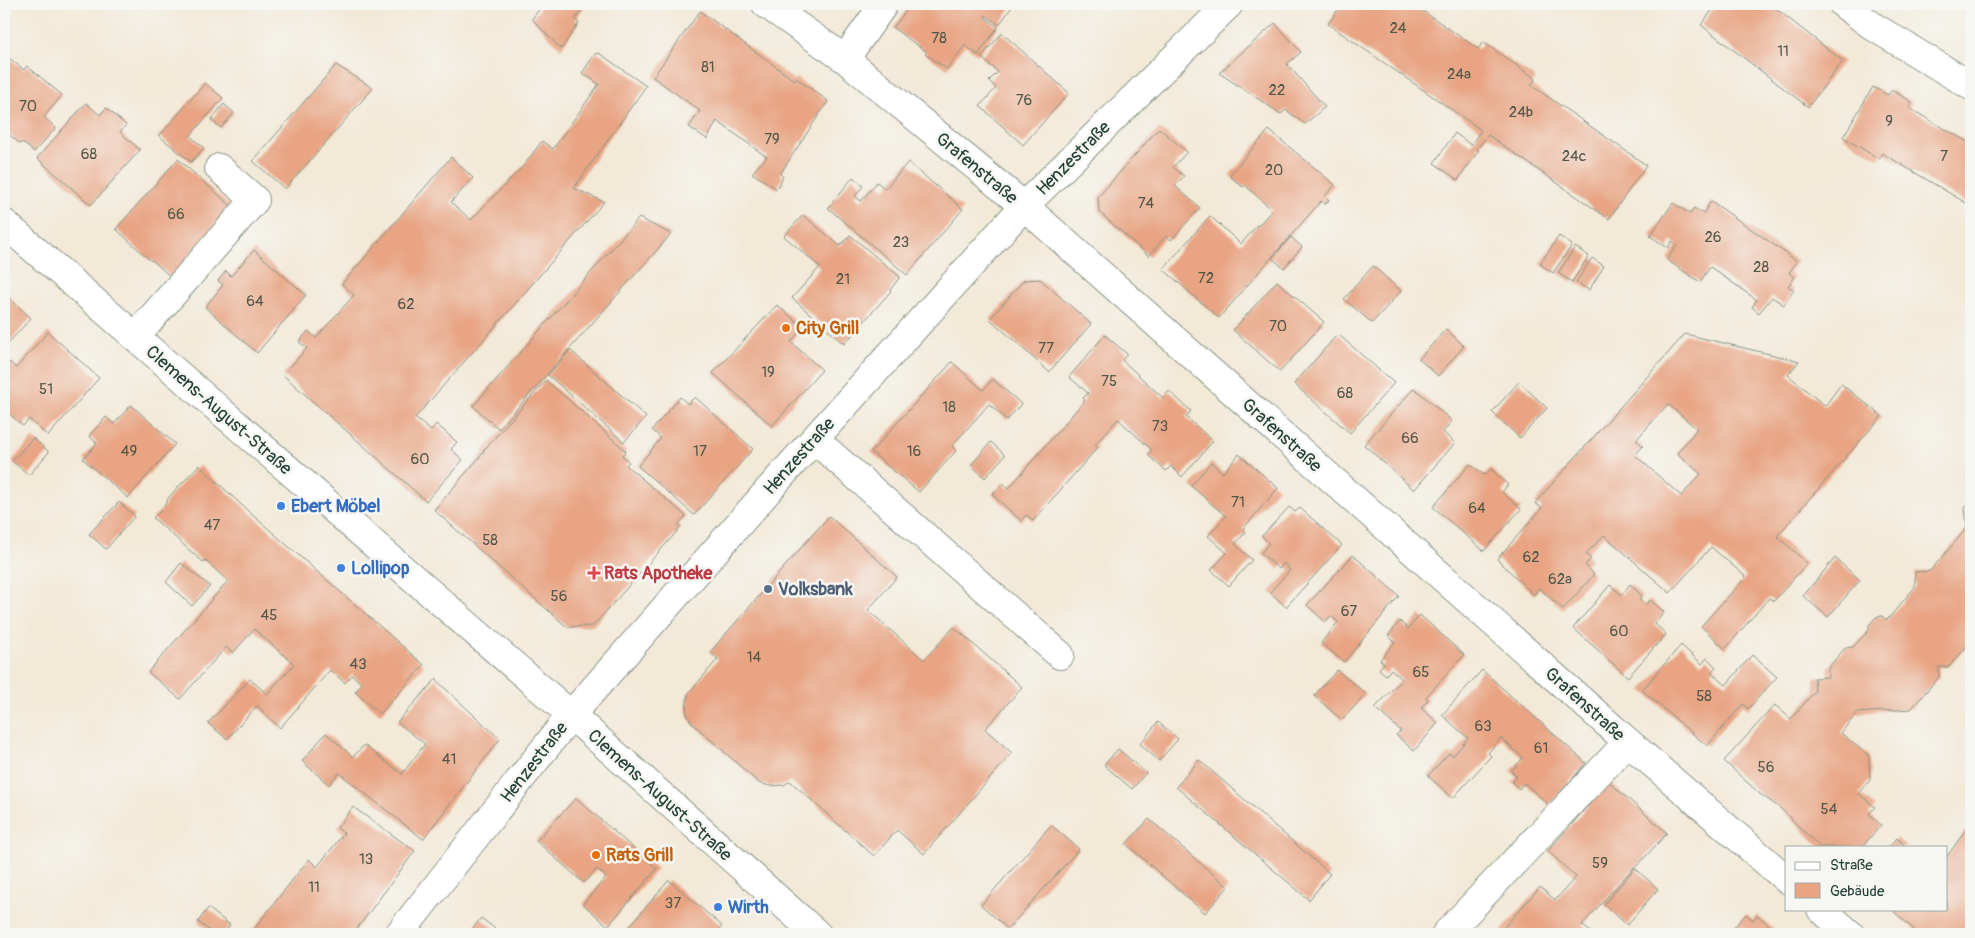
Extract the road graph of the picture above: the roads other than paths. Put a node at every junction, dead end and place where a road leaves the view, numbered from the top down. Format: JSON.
{"nodes":[{"id":1,"x":766,"y":4,"type":"edge"},
{"id":2,"x":884,"y":4,"type":"edge"},
{"id":3,"x":1228,"y":4,"type":"edge"},
{"id":4,"x":1843,"y":4,"type":"edge"},
{"id":5,"x":845,"y":59,"type":"junction"},
{"id":6,"x":1971,"y":86,"type":"edge"},
{"id":7,"x":219,"y":168,"type":"dead end"},
{"id":8,"x":1024,"y":206,"type":"junction"},
{"id":9,"x":4,"y":223,"type":"edge"},
{"id":10,"x":135,"y":337,"type":"junction"},
{"id":11,"x":814,"y":439,"type":"junction"},
{"id":12,"x":1060,"y":655,"type":"dead end"},
{"id":13,"x":571,"y":715,"type":"junction"},
{"id":14,"x":1628,"y":742,"type":"junction"},
{"id":15,"x":1785,"y":878,"type":"edge"},
{"id":16,"x":1822,"y":910,"type":"edge"},
{"id":17,"x":399,"y":934,"type":"edge"},
{"id":18,"x":817,"y":934,"type":"edge"},
{"id":19,"x":1446,"y":934,"type":"edge"},
{"id":20,"x":1850,"y":934,"type":"edge"}],
"edges":[{"from":1,"to":5,"type":"street","name":"Grafenstraße"},
{"from":2,"to":5,"type":"street"},
{"from":3,"to":8,"type":"street","name":"Henzestraße"},
{"from":4,"to":6,"type":"street"},
{"from":5,"to":8,"type":"street","name":"Grafenstraße"},
{"from":7,"to":10,"type":"street"},
{"from":8,"to":11,"type":"street","name":"Henzestraße"},
{"from":8,"to":14,"type":"street","name":"Grafenstraße"},
{"from":9,"to":10,"type":"street","name":"Clemens-August-Straße"},
{"from":10,"to":13,"type":"street","name":"Clemens-August-Straße"},
{"from":11,"to":12,"type":"street"},
{"from":11,"to":13,"type":"street","name":"Henzestraße"},
{"from":13,"to":17,"type":"street","name":"Henzestraße"},
{"from":13,"to":18,"type":"street","name":"Clemens-August-Straße"},
{"from":14,"to":15,"type":"street","name":"Grafenstraße"},
{"from":14,"to":19,"type":"street"},
{"from":16,"to":20,"type":"street"}]}
